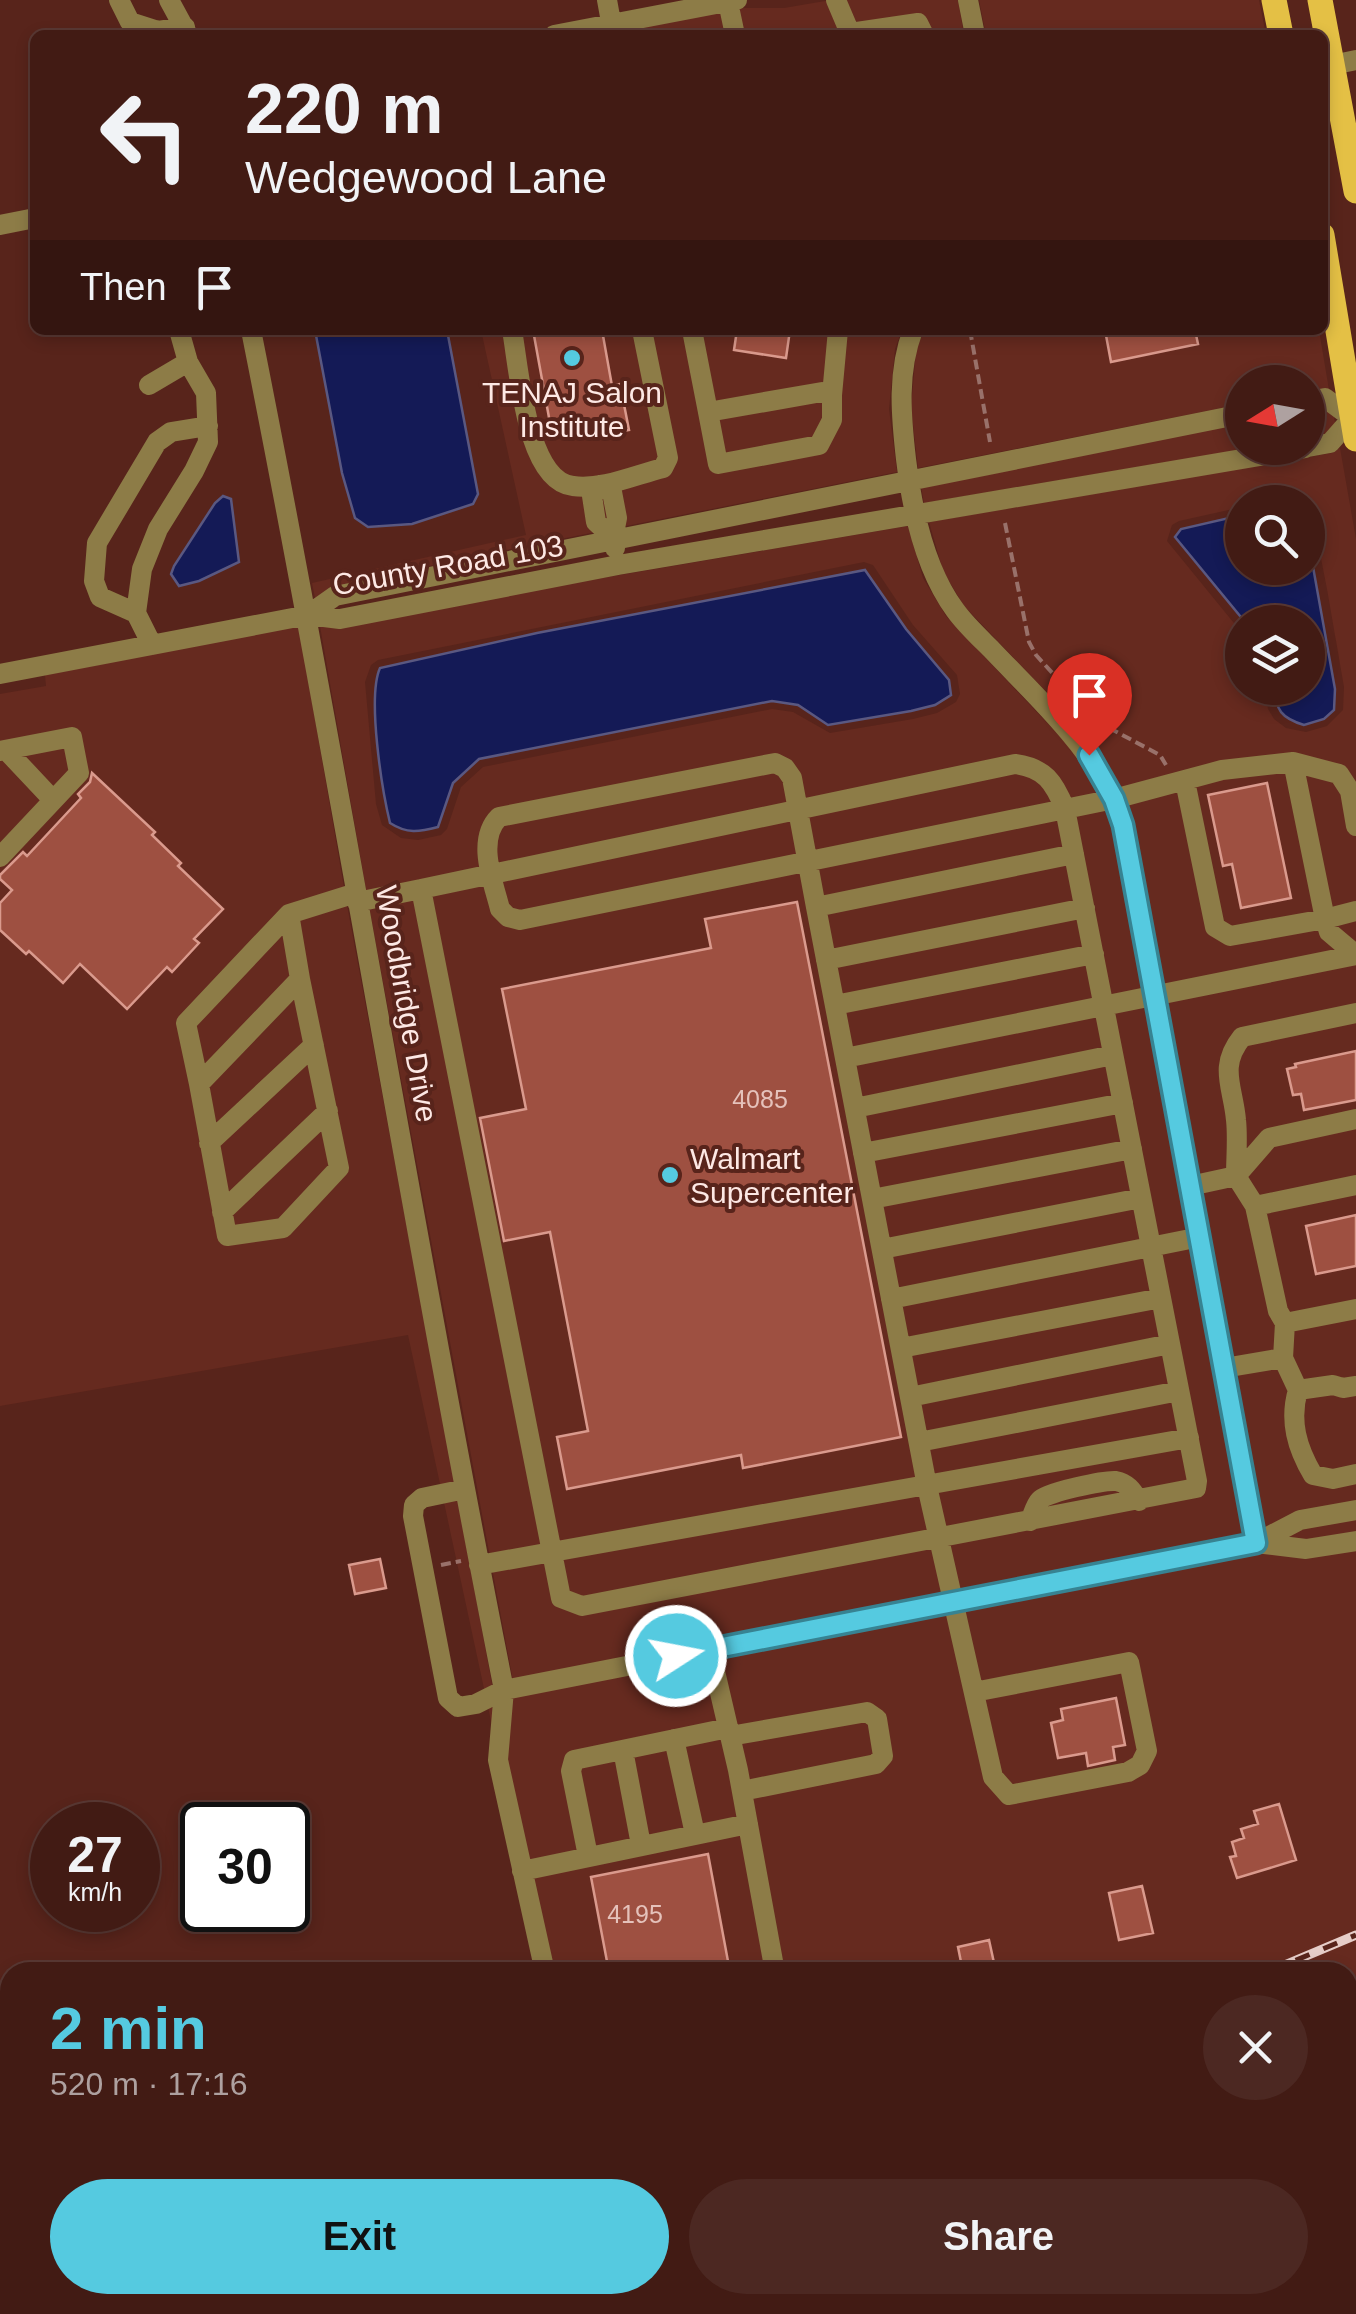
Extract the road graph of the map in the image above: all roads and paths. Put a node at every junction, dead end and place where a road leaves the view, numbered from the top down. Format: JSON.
{"nodes":[{"id":1,"x":118,"y":0,"type":"edge"},
{"id":2,"x":170,"y":0,"type":"edge"},
{"id":3,"x":607,"y":0,"type":"edge"},
{"id":4,"x":836,"y":0,"type":"edge"},
{"id":5,"x":968,"y":0,"type":"edge"},
{"id":6,"x":1274,"y":0,"type":"edge"},
{"id":7,"x":1309,"y":0,"type":"edge"},
{"id":8,"x":1320,"y":0,"type":"edge"},
{"id":9,"x":732,"y":1,"type":"edge"},
{"id":10,"x":158,"y":30,"type":"edge"},
{"id":11,"x":186,"y":30,"type":"edge"},
{"id":12,"x":612,"y":30,"type":"edge"},
{"id":13,"x":735,"y":30,"type":"edge"},
{"id":14,"x":847,"y":30,"type":"edge"},
{"id":15,"x":874,"y":30,"type":"edge"},
{"id":16,"x":922,"y":30,"type":"edge"},
{"id":17,"x":974,"y":30,"type":"edge"},
{"id":18,"x":1281,"y":30,"type":"edge"},
{"id":19,"x":1315,"y":30,"type":"edge"},
{"id":20,"x":1337,"y":58,"type":"edge"},
{"id":21,"x":1356,"y":191,"type":"edge"},
{"id":22,"x":30,"y":219,"type":"edge"},
{"id":23,"x":0,"y":225,"type":"edge"},
{"id":24,"x":1328,"y":270,"type":"edge"},
{"id":25,"x":180,"y":335,"type":"edge"},
{"id":26,"x":251,"y":335,"type":"edge"},
{"id":27,"x":513,"y":335,"type":"edge"},
{"id":28,"x":643,"y":335,"type":"edge"},
{"id":29,"x":693,"y":335,"type":"edge"},
{"id":30,"x":838,"y":335,"type":"edge"},
{"id":31,"x":911,"y":335,"type":"edge"},
{"id":32,"x":971,"y":335,"type":"edge"},
{"id":33,"x":188,"y":362,"type":"junction"},
{"id":34,"x":148,"y":385,"type":"dead end"},
{"id":35,"x":832,"y":395,"type":"junction"},
{"id":36,"x":1325,"y":398,"type":"edge"},
{"id":37,"x":708,"y":412,"type":"junction"},
{"id":38,"x":1225,"y":417,"type":"edge"},
{"id":39,"x":1355,"y":425,"type":"edge"},
{"id":40,"x":208,"y":426,"type":"junction"},
{"id":41,"x":990,"y":442,"type":"dead end"},
{"id":42,"x":1325,"y":445,"type":"edge"},
{"id":43,"x":1225,"y":461,"type":"edge"},
{"id":44,"x":908,"y":479,"type":"junction"},
{"id":45,"x":600,"y":484,"type":"junction"},
{"id":46,"x":916,"y":514,"type":"junction"},
{"id":47,"x":1005,"y":523,"type":"dead end"},
{"id":48,"x":613,"y":538,"type":"junction"},
{"id":49,"x":618,"y":565,"type":"junction"},
{"id":50,"x":136,"y":612,"type":"junction"},
{"id":51,"x":308,"y":615,"type":"junction"},
{"id":52,"x":152,"y":645,"type":"junction"},
{"id":53,"x":0,"y":674,"type":"edge"},
{"id":54,"x":3,"y":750,"type":"edge"},
{"id":55,"x":1293,"y":762,"type":"junction"},
{"id":56,"x":1186,"y":782,"type":"junction"},
{"id":57,"x":1114,"y":799,"type":"junction"},
{"id":58,"x":53,"y":800,"type":"junction"},
{"id":59,"x":1065,"y":809,"type":"junction"},
{"id":60,"x":797,"y":810,"type":"junction"},
{"id":61,"x":1356,"y":826,"type":"edge"},
{"id":62,"x":8,"y":834,"type":"edge"},
{"id":63,"x":1074,"y":854,"type":"junction"},
{"id":64,"x":0,"y":857,"type":"edge"},
{"id":65,"x":807,"y":862,"type":"junction"},
{"id":66,"x":492,"y":874,"type":"junction"},
{"id":67,"x":421,"y":889,"type":"junction"},
{"id":68,"x":356,"y":898,"type":"junction"},
{"id":69,"x":816,"y":907,"type":"junction"},
{"id":70,"x":1085,"y":908,"type":"junction"},
{"id":71,"x":1356,"y":911,"type":"edge"},
{"id":72,"x":288,"y":914,"type":"junction"},
{"id":73,"x":1325,"y":919,"type":"junction"},
{"id":74,"x":1094,"y":954,"type":"junction"},
{"id":75,"x":1356,"y":955,"type":"edge"},
{"id":76,"x":826,"y":960,"type":"junction"},
{"id":77,"x":300,"y":979,"type":"junction"},
{"id":78,"x":1154,"y":996,"type":"junction"},
{"id":79,"x":835,"y":1004,"type":"junction"},
{"id":80,"x":1104,"y":1006,"type":"junction"},
{"id":81,"x":1356,"y":1013,"type":"edge"},
{"id":82,"x":314,"y":1045,"type":"junction"},
{"id":83,"x":1114,"y":1055,"type":"junction"},
{"id":84,"x":845,"y":1058,"type":"junction"},
{"id":85,"x":198,"y":1084,"type":"junction"},
{"id":86,"x":1123,"y":1103,"type":"junction"},
{"id":87,"x":854,"y":1108,"type":"junction"},
{"id":88,"x":328,"y":1110,"type":"junction"},
{"id":89,"x":1356,"y":1120,"type":"edge"},
{"id":90,"x":1236,"y":1121,"type":"junction"},
{"id":91,"x":1269,"y":1138,"type":"junction"},
{"id":92,"x":210,"y":1143,"type":"junction"},
{"id":93,"x":1132,"y":1149,"type":"junction"},
{"id":94,"x":863,"y":1153,"type":"junction"},
{"id":95,"x":1236,"y":1176,"type":"junction"},
{"id":96,"x":1190,"y":1186,"type":"junction"},
{"id":97,"x":1356,"y":1186,"type":"edge"},
{"id":98,"x":1141,"y":1198,"type":"junction"},
{"id":99,"x":872,"y":1199,"type":"junction"},
{"id":100,"x":1255,"y":1206,"type":"junction"},
{"id":101,"x":222,"y":1212,"type":"junction"},
{"id":102,"x":1200,"y":1237,"type":"junction"},
{"id":103,"x":1151,"y":1247,"type":"junction"},
{"id":104,"x":882,"y":1248,"type":"junction"},
{"id":105,"x":1161,"y":1298,"type":"junction"},
{"id":106,"x":892,"y":1299,"type":"junction"},
{"id":107,"x":1356,"y":1310,"type":"edge"},
{"id":108,"x":1286,"y":1323,"type":"junction"},
{"id":109,"x":1170,"y":1344,"type":"junction"},
{"id":110,"x":901,"y":1348,"type":"junction"},
{"id":111,"x":1283,"y":1358,"type":"junction"},
{"id":112,"x":1224,"y":1368,"type":"junction"},
{"id":113,"x":1356,"y":1386,"type":"edge"},
{"id":114,"x":1179,"y":1390,"type":"junction"},
{"id":115,"x":1298,"y":1390,"type":"junction"},
{"id":116,"x":910,"y":1397,"type":"junction"},
{"id":117,"x":1188,"y":1438,"type":"junction"},
{"id":118,"x":919,"y":1442,"type":"junction"},
{"id":119,"x":1356,"y":1474,"type":"edge"},
{"id":120,"x":928,"y":1486,"type":"junction"},
{"id":121,"x":465,"y":1490,"type":"junction"},
{"id":122,"x":1356,"y":1510,"type":"edge"},
{"id":123,"x":940,"y":1538,"type":"junction"},
{"id":124,"x":1356,"y":1541,"type":"edge"},
{"id":125,"x":1256,"y":1543,"type":"junction"},
{"id":126,"x":552,"y":1551,"type":"junction"},
{"id":127,"x":479,"y":1565,"type":"junction"},
{"id":128,"x":433,"y":1566,"type":"dead end"},
{"id":129,"x":954,"y":1602,"type":"junction"},
{"id":130,"x":710,"y":1650,"type":"junction"},
{"id":131,"x":504,"y":1690,"type":"junction"},
{"id":132,"x":974,"y":1692,"type":"junction"},
{"id":133,"x":729,"y":1732,"type":"junction"},
{"id":134,"x":674,"y":1740,"type":"junction"},
{"id":135,"x":622,"y":1750,"type":"junction"},
{"id":136,"x":742,"y":1791,"type":"junction"},
{"id":137,"x":748,"y":1824,"type":"junction"},
{"id":138,"x":694,"y":1834,"type":"junction"},
{"id":139,"x":641,"y":1845,"type":"junction"},
{"id":140,"x":588,"y":1856,"type":"junction"},
{"id":141,"x":522,"y":1870,"type":"junction"},
{"id":142,"x":543,"y":1962,"type":"edge"},
{"id":143,"x":773,"y":1962,"type":"edge"}],
"edges":[{"from":1,"to":10,"type":"street"},
{"from":2,"to":11,"type":"street"},
{"from":3,"to":12,"type":"street"},
{"from":4,"to":14,"type":"street"},
{"from":5,"to":17,"type":"street"},
{"from":6,"to":18,"type":"main road"},
{"from":7,"to":19,"type":"main road"},
{"from":8,"to":20,"type":"main road"},
{"from":9,"to":12,"type":"street"},
{"from":9,"to":13,"type":"street"},
{"from":15,"to":16,"type":"street"},
{"from":20,"to":21,"type":"main road"},
{"from":22,"to":23,"type":"street"},
{"from":24,"to":39,"type":"main road"},
{"from":25,"to":33,"type":"street"},
{"from":26,"to":51,"type":"street","name":"Woodbridge Drive"},
{"from":27,"to":45,"type":"street"},
{"from":28,"to":45,"type":"street"},
{"from":29,"to":37,"type":"street"},
{"from":30,"to":35,"type":"street"},
{"from":31,"to":44,"type":"street"},
{"from":32,"to":41,"type":"path"},
{"from":33,"to":34,"type":"street"},
{"from":33,"to":40,"type":"street"},
{"from":35,"to":37,"type":"street"},
{"from":35,"to":37,"type":"street"},
{"from":36,"to":39,"type":"street"},
{"from":38,"to":44,"type":"street","name":"County Road 103"},
{"from":39,"to":42,"type":"street","name":"County Road 103"},
{"from":40,"to":50,"type":"street"},
{"from":40,"to":50,"type":"street"},
{"from":43,"to":46,"type":"street","name":"County Road 103"},
{"from":44,"to":46,"type":"street"},
{"from":44,"to":48,"type":"street","name":"County Road 103"},
{"from":45,"to":48,"type":"street"},
{"from":46,"to":49,"type":"street","name":"County Road 103"},
{"from":46,"to":57,"type":"street"},
{"from":47,"to":56,"type":"path"},
{"from":48,"to":49,"type":"street"},
{"from":48,"to":51,"type":"street","name":"County Road 103"},
{"from":49,"to":51,"type":"street","name":"County Road 103"},
{"from":50,"to":52,"type":"street"},
{"from":51,"to":52,"type":"street"},
{"from":51,"to":68,"type":"street","name":"Woodbridge Drive"},
{"from":52,"to":53,"type":"street"},
{"from":54,"to":58,"type":"street"},
{"from":54,"to":58,"type":"street"},
{"from":55,"to":56,"type":"street"},
{"from":55,"to":61,"type":"street"},
{"from":55,"to":73,"type":"street"},
{"from":56,"to":57,"type":"street"},
{"from":56,"to":73,"type":"street"},
{"from":57,"to":59,"type":"street"},
{"from":57,"to":78,"type":"street"},
{"from":58,"to":62,"type":"street"},
{"from":59,"to":60,"type":"street"},
{"from":59,"to":63,"type":"street"},
{"from":59,"to":65,"type":"street"},
{"from":60,"to":65,"type":"street"},
{"from":60,"to":66,"type":"street"},
{"from":60,"to":66,"type":"street"},
{"from":62,"to":64,"type":"street"},
{"from":63,"to":69,"type":"street"},
{"from":63,"to":70,"type":"street"},
{"from":65,"to":66,"type":"street"},
{"from":65,"to":69,"type":"street"},
{"from":66,"to":67,"type":"street"},
{"from":67,"to":68,"type":"street"},
{"from":67,"to":126,"type":"street"},
{"from":68,"to":72,"type":"street"},
{"from":68,"to":121,"type":"street","name":"Woodbridge Drive"},
{"from":69,"to":76,"type":"street"},
{"from":70,"to":74,"type":"street"},
{"from":70,"to":76,"type":"street"},
{"from":71,"to":73,"type":"street"},
{"from":72,"to":77,"type":"street"},
{"from":72,"to":85,"type":"street"},
{"from":73,"to":75,"type":"street"},
{"from":74,"to":79,"type":"street"},
{"from":74,"to":80,"type":"street"},
{"from":75,"to":78,"type":"street"},
{"from":76,"to":79,"type":"street"},
{"from":77,"to":82,"type":"street"},
{"from":77,"to":85,"type":"street"},
{"from":78,"to":80,"type":"street"},
{"from":78,"to":96,"type":"street"},
{"from":79,"to":84,"type":"street"},
{"from":80,"to":83,"type":"street"},
{"from":80,"to":84,"type":"street"},
{"from":81,"to":90,"type":"street"},
{"from":82,"to":88,"type":"street"},
{"from":82,"to":92,"type":"street"},
{"from":83,"to":86,"type":"street"},
{"from":83,"to":87,"type":"street"},
{"from":84,"to":87,"type":"street"},
{"from":85,"to":92,"type":"street"},
{"from":86,"to":93,"type":"street"},
{"from":86,"to":94,"type":"street"},
{"from":87,"to":94,"type":"street"},
{"from":88,"to":101,"type":"street"},
{"from":88,"to":101,"type":"street"},
{"from":89,"to":91,"type":"street"},
{"from":90,"to":91,"type":"street"},
{"from":90,"to":95,"type":"street"},
{"from":91,"to":95,"type":"street"},
{"from":92,"to":101,"type":"street"},
{"from":93,"to":98,"type":"street"},
{"from":93,"to":99,"type":"street"},
{"from":94,"to":99,"type":"street"},
{"from":95,"to":96,"type":"street"},
{"from":95,"to":100,"type":"street"},
{"from":96,"to":102,"type":"street"},
{"from":97,"to":100,"type":"street"},
{"from":98,"to":103,"type":"street"},
{"from":98,"to":104,"type":"street"},
{"from":99,"to":104,"type":"street"},
{"from":100,"to":108,"type":"street"},
{"from":102,"to":103,"type":"street"},
{"from":102,"to":112,"type":"street"},
{"from":103,"to":105,"type":"street"},
{"from":103,"to":106,"type":"street"},
{"from":104,"to":106,"type":"street"},
{"from":105,"to":109,"type":"street"},
{"from":105,"to":110,"type":"street"},
{"from":106,"to":110,"type":"street"},
{"from":107,"to":108,"type":"street"},
{"from":108,"to":111,"type":"street"},
{"from":109,"to":114,"type":"street"},
{"from":109,"to":116,"type":"street"},
{"from":110,"to":116,"type":"street"},
{"from":111,"to":112,"type":"street"},
{"from":111,"to":115,"type":"street"},
{"from":112,"to":125,"type":"street"},
{"from":113,"to":115,"type":"street"},
{"from":114,"to":117,"type":"street"},
{"from":114,"to":118,"type":"street"},
{"from":115,"to":119,"type":"street"},
{"from":116,"to":118,"type":"street"},
{"from":117,"to":120,"type":"street"},
{"from":117,"to":123,"type":"street"},
{"from":118,"to":120,"type":"street"},
{"from":120,"to":123,"type":"street"},
{"from":120,"to":126,"type":"street"},
{"from":121,"to":127,"type":"street","name":"Woodbridge Drive"},
{"from":121,"to":131,"type":"street"},
{"from":122,"to":125,"type":"street"},
{"from":123,"to":126,"type":"street"},
{"from":123,"to":129,"type":"street"},
{"from":124,"to":125,"type":"street"},
{"from":125,"to":129,"type":"street"},
{"from":126,"to":127,"type":"street"},
{"from":127,"to":128,"type":"path"},
{"from":127,"to":131,"type":"street","name":"Woodbridge Drive"},
{"from":129,"to":130,"type":"street"},
{"from":129,"to":132,"type":"street"},
{"from":130,"to":131,"type":"street"},
{"from":130,"to":133,"type":"street"},
{"from":131,"to":141,"type":"street","name":"Woodbridge Drive"},
{"from":132,"to":132,"type":"street"},
{"from":133,"to":134,"type":"street"},
{"from":133,"to":136,"type":"street"},
{"from":133,"to":136,"type":"street"},
{"from":134,"to":135,"type":"street"},
{"from":134,"to":138,"type":"street"},
{"from":135,"to":139,"type":"street"},
{"from":135,"to":140,"type":"street"},
{"from":136,"to":137,"type":"street"},
{"from":137,"to":138,"type":"street"},
{"from":137,"to":143,"type":"street"},
{"from":138,"to":139,"type":"street"},
{"from":139,"to":140,"type":"street"},
{"from":140,"to":141,"type":"street"},
{"from":141,"to":142,"type":"street","name":"Woodbridge Drive"}]}
